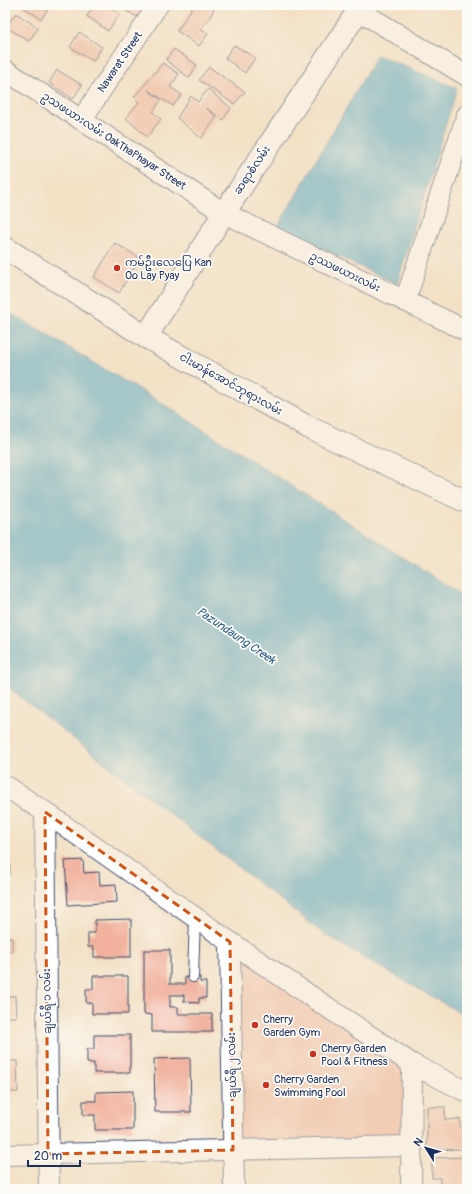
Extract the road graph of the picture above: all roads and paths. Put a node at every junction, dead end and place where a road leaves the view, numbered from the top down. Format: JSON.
{"nodes":[{"id":1,"x":158,"y":5,"type":"edge"},
{"id":2,"x":360,"y":8,"type":"edge"},
{"id":3,"x":5,"y":70,"type":"edge"},
{"id":4,"x":467,"y":76,"type":"edge"},
{"id":5,"x":467,"y":115,"type":"edge"},
{"id":6,"x":82,"y":119,"type":"junction"},
{"id":7,"x":224,"y":213,"type":"junction"},
{"id":8,"x":5,"y":248,"type":"edge"},
{"id":9,"x":405,"y":301,"type":"junction"},
{"id":10,"x":467,"y":331,"type":"edge"},
{"id":11,"x":146,"y":337,"type":"junction"},
{"id":12,"x":467,"y":502,"type":"edge"},
{"id":13,"x":5,"y":786,"type":"edge"},
{"id":14,"x":45,"y":812,"type":"junction"},
{"id":15,"x":195,"y":917,"type":"junction"},
{"id":16,"x":230,"y":942,"type":"junction"},
{"id":17,"x":193,"y":977,"type":"dead end"},
{"id":18,"x":412,"y":1064,"type":"junction"},
{"id":19,"x":467,"y":1092,"type":"edge"},
{"id":20,"x":410,"y":1146,"type":"junction"},
{"id":21,"x":233,"y":1150,"type":"junction"},
{"id":22,"x":48,"y":1154,"type":"junction"},
{"id":23,"x":5,"y":1155,"type":"edge"},
{"id":24,"x":48,"y":1189,"type":"edge"},
{"id":25,"x":234,"y":1189,"type":"edge"},
{"id":26,"x":411,"y":1189,"type":"edge"}],
"edges":[{"from":1,"to":6,"type":"street","name":"Nawarat Street"},
{"from":2,"to":4,"type":"street"},
{"from":2,"to":7,"type":"main road","name":"ဆရာစံလမ်း"},
{"from":3,"to":6,"type":"street","name":"ဥသဖယားလမ်း OakThaPhayar Street"},
{"from":5,"to":9,"type":"street"},
{"from":6,"to":7,"type":"street","name":"ဥသဖယားလမ်း OakThaPhayar Street"},
{"from":7,"to":9,"type":"street","name":"ဥဿဖယားလမ်း"},
{"from":7,"to":11,"type":"main road","name":"ဆရာစံလမ်း"},
{"from":8,"to":11,"type":"main road","name":"ငါးမာန်အောင်ဘုရားလမ်း"},
{"from":9,"to":10,"type":"street","name":"ဥဿဖယားလမ်း"},
{"from":11,"to":12,"type":"main road","name":"ငါးမာန်အောင်ဘုရားလမ်း"},
{"from":13,"to":14,"type":"street"},
{"from":14,"to":15,"type":"street"},
{"from":14,"to":22,"type":"street","name":"ချယ်ရီ ၁ လမ်း"},
{"from":15,"to":16,"type":"street"},
{"from":15,"to":17,"type":"lane"},
{"from":16,"to":18,"type":"street"},
{"from":16,"to":21,"type":"street","name":"ချယ်ရီ ၂ လမ်း"},
{"from":18,"to":19,"type":"street"},
{"from":18,"to":20,"type":"street"},
{"from":20,"to":21,"type":"street"},
{"from":20,"to":26,"type":"street"},
{"from":21,"to":22,"type":"street"},
{"from":21,"to":25,"type":"street","name":"ချယ်ရီ ၂ လမ်း"},
{"from":22,"to":23,"type":"street"},
{"from":22,"to":24,"type":"street","name":"ချယ်ရီ ၁ လမ်း"}]}
